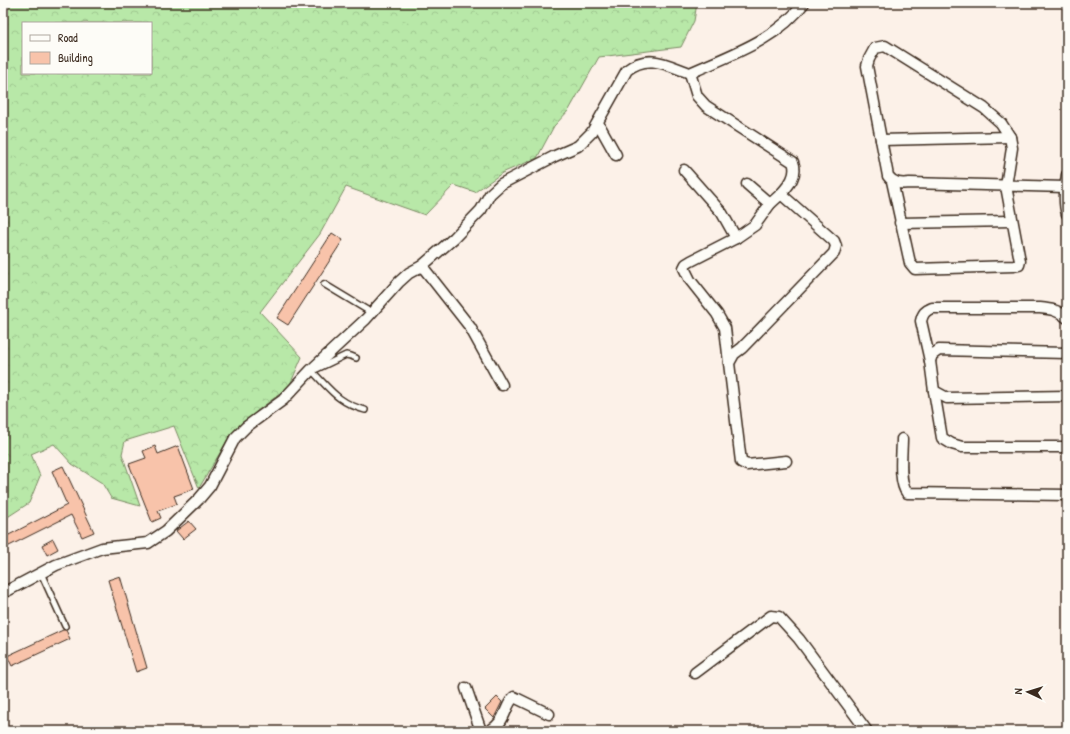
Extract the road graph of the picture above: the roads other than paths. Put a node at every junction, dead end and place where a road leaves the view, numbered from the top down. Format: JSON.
{"nodes":[{"id":1,"x":804,"y":3,"type":"edge"},
{"id":2,"x":690,"y":73,"type":"junction"},
{"id":3,"x":598,"y":123,"type":"junction"},
{"id":4,"x":1010,"y":137,"type":"junction"},
{"id":5,"x":881,"y":140,"type":"junction"},
{"id":6,"x":616,"y":155,"type":"dead end"},
{"id":7,"x":684,"y":170,"type":"dead end"},
{"id":8,"x":1067,"y":175,"type":"edge"},
{"id":9,"x":892,"y":181,"type":"junction"},
{"id":10,"x":747,"y":184,"type":"dead end"},
{"id":11,"x":1006,"y":186,"type":"junction"},
{"id":12,"x":1065,"y":187,"type":"junction"},
{"id":13,"x":780,"y":194,"type":"junction"},
{"id":14,"x":770,"y":204,"type":"junction"},
{"id":15,"x":1067,"y":214,"type":"edge"},
{"id":16,"x":1012,"y":221,"type":"junction"},
{"id":17,"x":900,"y":223,"type":"junction"},
{"id":18,"x":736,"y":238,"type":"junction"},
{"id":19,"x":422,"y":266,"type":"junction"},
{"id":20,"x":324,"y":284,"type":"dead end"},
{"id":21,"x":372,"y":313,"type":"junction"},
{"id":22,"x":1067,"y":318,"type":"edge"},
{"id":23,"x":1067,"y":353,"type":"edge"},
{"id":24,"x":356,"y":358,"type":"dead end"},
{"id":25,"x":930,"y":361,"type":"junction"},
{"id":26,"x":729,"y":363,"type":"junction"},
{"id":27,"x":312,"y":371,"type":"junction"},
{"id":28,"x":502,"y":385,"type":"dead end"},
{"id":29,"x":934,"y":391,"type":"junction"},
{"id":30,"x":1067,"y":396,"type":"edge"},
{"id":31,"x":365,"y":410,"type":"dead end"},
{"id":32,"x":902,"y":439,"type":"dead end"},
{"id":33,"x":1067,"y":447,"type":"edge"},
{"id":34,"x":786,"y":461,"type":"dead end"},
{"id":35,"x":1067,"y":495,"type":"edge"},
{"id":36,"x":41,"y":573,"type":"junction"},
{"id":37,"x":3,"y":593,"type":"edge"},
{"id":38,"x":65,"y":626,"type":"dead end"},
{"id":39,"x":695,"y":673,"type":"dead end"},
{"id":40,"x":466,"y":688,"type":"dead end"},
{"id":41,"x":548,"y":714,"type":"dead end"},
{"id":42,"x":863,"y":728,"type":"edge"},
{"id":43,"x":482,"y":731,"type":"edge"},
{"id":44,"x":489,"y":731,"type":"edge"}],
"edges":[{"from":1,"to":2,"type":"street"},
{"from":2,"to":3,"type":"street"},
{"from":2,"to":13,"type":"street"},
{"from":3,"to":6,"type":"street"},
{"from":3,"to":19,"type":"street"},
{"from":4,"to":5,"type":"street"},
{"from":4,"to":5,"type":"street"},
{"from":4,"to":11,"type":"street"},
{"from":5,"to":9,"type":"street"},
{"from":7,"to":18,"type":"street"},
{"from":8,"to":12,"type":"street"},
{"from":9,"to":11,"type":"street"},
{"from":9,"to":17,"type":"street"},
{"from":10,"to":14,"type":"street"},
{"from":11,"to":12,"type":"street"},
{"from":11,"to":16,"type":"street"},
{"from":12,"to":15,"type":"street"},
{"from":13,"to":14,"type":"street"},
{"from":13,"to":26,"type":"street"},
{"from":14,"to":18,"type":"street"},
{"from":16,"to":17,"type":"street"},
{"from":16,"to":17,"type":"street"},
{"from":18,"to":26,"type":"street"},
{"from":19,"to":21,"type":"street"},
{"from":19,"to":28,"type":"street"},
{"from":20,"to":21,"type":"lane"},
{"from":21,"to":27,"type":"street"},
{"from":22,"to":25,"type":"street"},
{"from":23,"to":25,"type":"street"},
{"from":24,"to":27,"type":"lane"},
{"from":25,"to":29,"type":"street"},
{"from":26,"to":34,"type":"street"},
{"from":27,"to":31,"type":"lane"},
{"from":27,"to":36,"type":"street"},
{"from":29,"to":30,"type":"street"},
{"from":29,"to":33,"type":"street"},
{"from":32,"to":35,"type":"street"},
{"from":36,"to":37,"type":"street"},
{"from":36,"to":38,"type":"lane"},
{"from":39,"to":42,"type":"street"},
{"from":40,"to":43,"type":"street"},
{"from":41,"to":44,"type":"street"}]}
